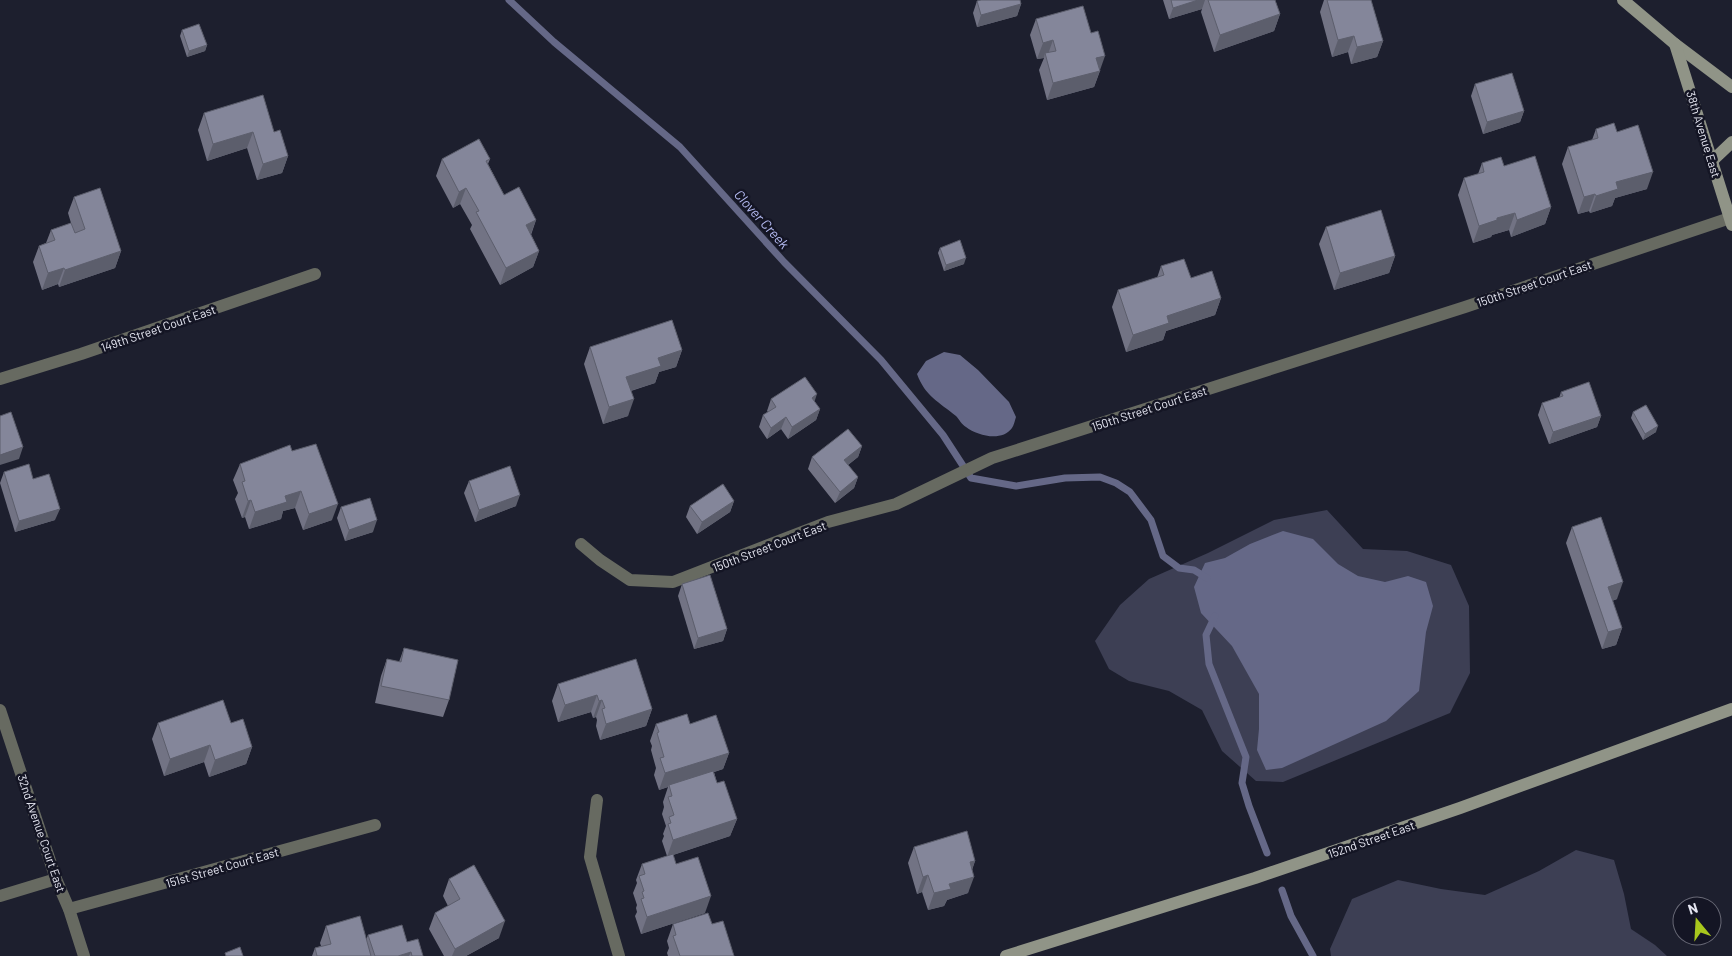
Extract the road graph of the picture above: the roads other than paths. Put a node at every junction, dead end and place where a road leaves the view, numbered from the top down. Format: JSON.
{"nodes":[{"id":1,"x":1623,"y":0,"type":"edge"},
{"id":2,"x":1676,"y":44,"type":"junction"},
{"id":3,"x":1732,"y":87,"type":"edge"},
{"id":4,"x":1732,"y":142,"type":"edge"},
{"id":5,"x":1712,"y":161,"type":"junction"},
{"id":6,"x":1731,"y":222,"type":"edge"},
{"id":7,"x":315,"y":274,"type":"dead end"},
{"id":8,"x":0,"y":379,"type":"edge"},
{"id":9,"x":581,"y":544,"type":"dead end"},
{"id":10,"x":1732,"y":709,"type":"edge"},
{"id":11,"x":0,"y":710,"type":"edge"},
{"id":12,"x":597,"y":800,"type":"dead end"},
{"id":13,"x":375,"y":824,"type":"dead end"},
{"id":14,"x":56,"y":879,"type":"junction"},
{"id":15,"x":0,"y":896,"type":"edge"},
{"id":16,"x":69,"y":909,"type":"junction"},
{"id":17,"x":84,"y":956,"type":"edge"},
{"id":18,"x":619,"y":956,"type":"edge"},
{"id":19,"x":1006,"y":956,"type":"edge"}],
"edges":[{"from":1,"to":2,"type":"main road"},
{"from":2,"to":3,"type":"main road"},
{"from":2,"to":5,"type":"main road","name":"38th Avenue East"},
{"from":4,"to":5,"type":"main road"},
{"from":5,"to":6,"type":"main road","name":"38th Avenue East"},
{"from":6,"to":9,"type":"street","name":"150th Street Court East"},
{"from":7,"to":8,"type":"street","name":"149th Street Court East"},
{"from":10,"to":19,"type":"main road","name":"152nd Street East"},
{"from":11,"to":14,"type":"street","name":"32nd Avenue Court East"},
{"from":12,"to":18,"type":"street"},
{"from":13,"to":16,"type":"street","name":"151st Street Court East"},
{"from":14,"to":15,"type":"street"},
{"from":14,"to":16,"type":"street","name":"32nd Avenue Court East"},
{"from":16,"to":17,"type":"street","name":"32nd Avenue Court East"}]}
